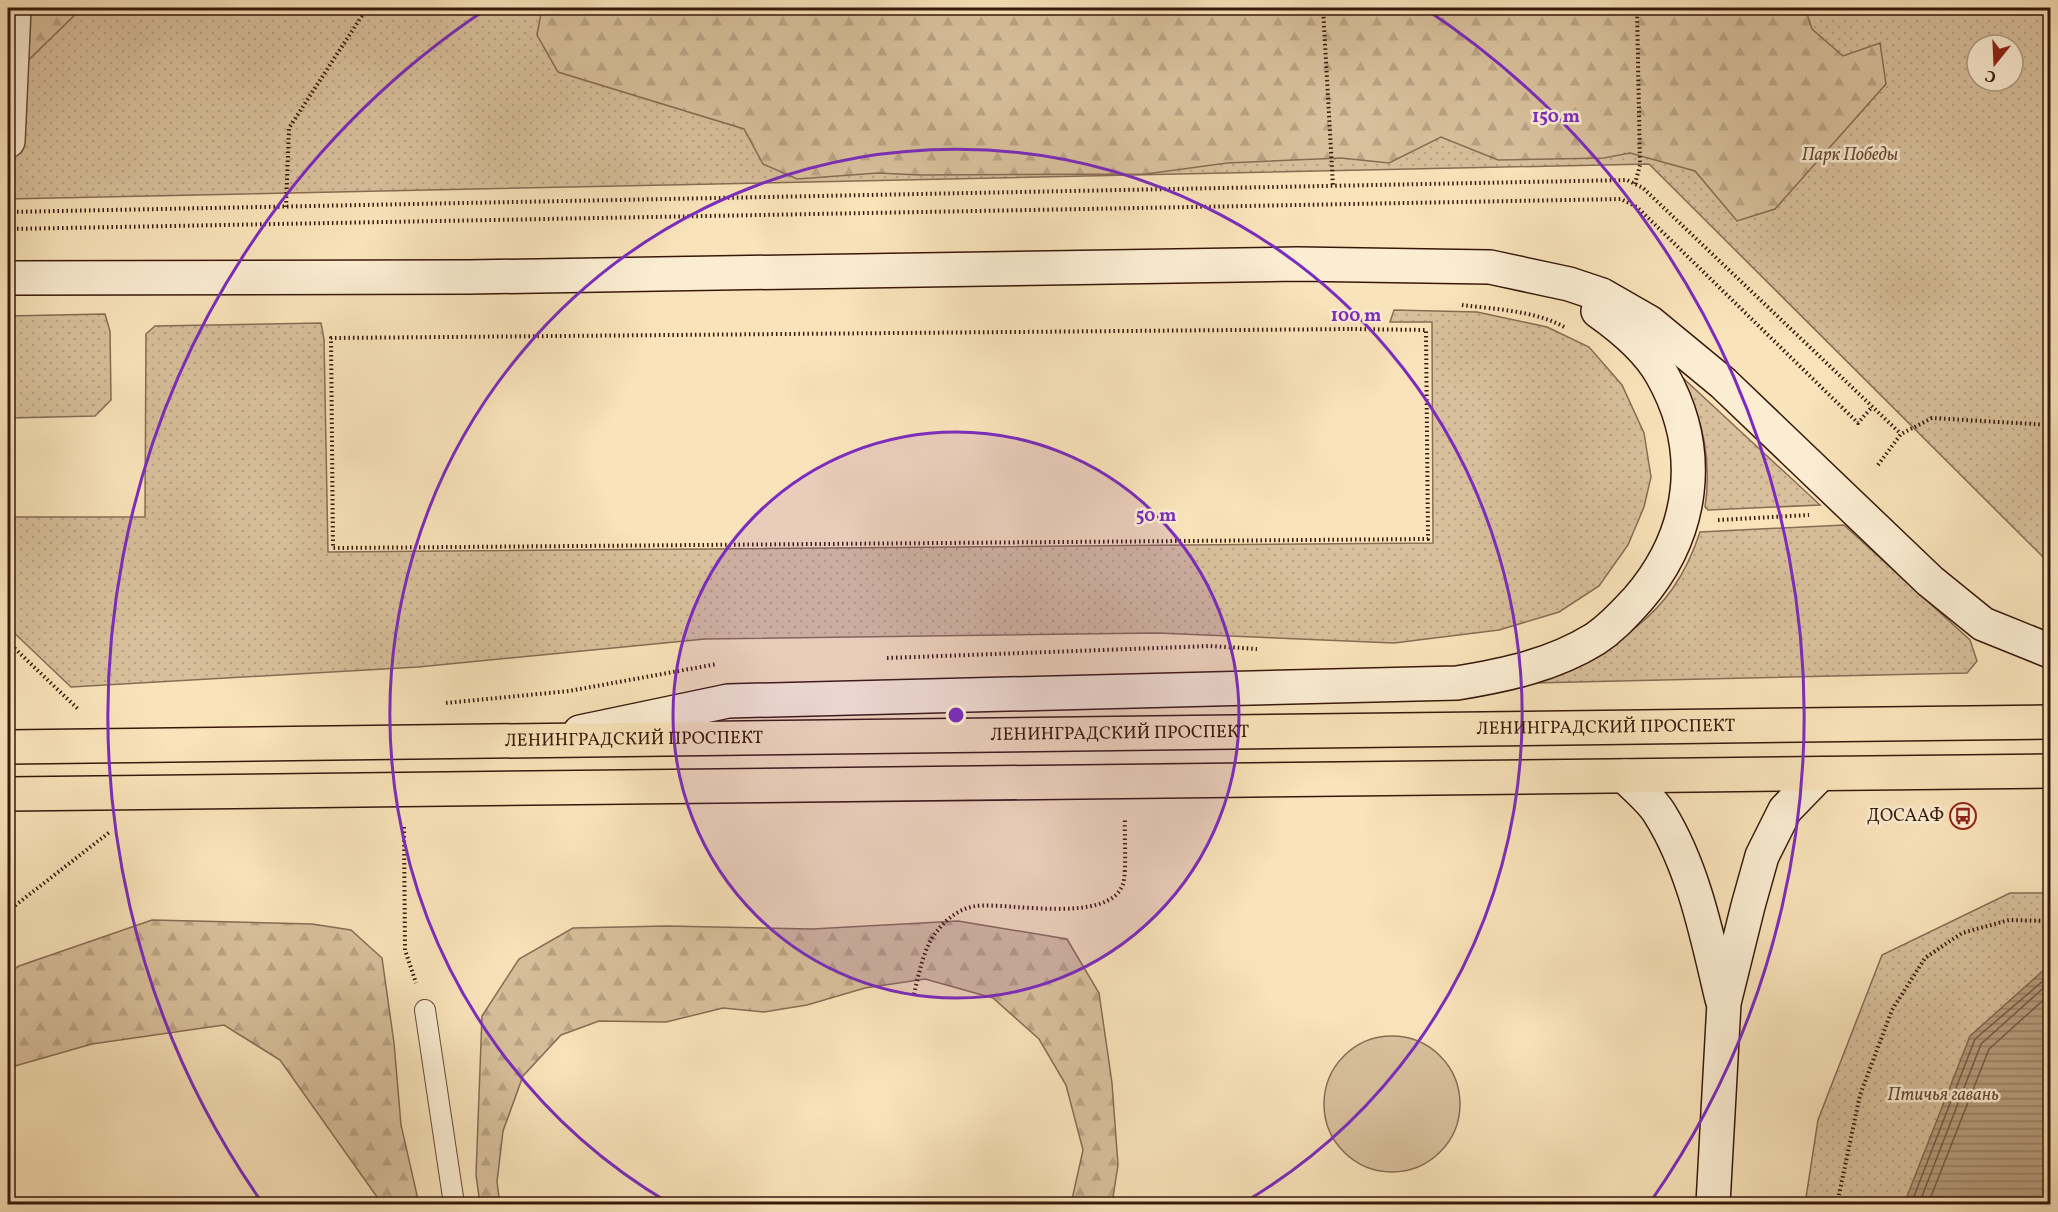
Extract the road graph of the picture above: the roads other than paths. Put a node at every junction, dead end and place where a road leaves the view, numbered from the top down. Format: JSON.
{"nodes":[{"id":1,"x":14,"y":8,"type":"edge"},
{"id":2,"x":8,"y":141,"type":"edge"},
{"id":3,"x":1530,"y":275,"type":"junction"},
{"id":4,"x":8,"y":278,"type":"edge"},
{"id":5,"x":2050,"y":651,"type":"edge"},
{"id":6,"x":2050,"y":722,"type":"edge"},
{"id":7,"x":537,"y":741,"type":"junction"},
{"id":8,"x":8,"y":747,"type":"edge"},
{"id":9,"x":2050,"y":771,"type":"edge"},
{"id":10,"x":1821,"y":774,"type":"junction"},
{"id":11,"x":1625,"y":776,"type":"junction"},
{"id":12,"x":8,"y":794,"type":"edge"},
{"id":13,"x":1724,"y":1003,"type":"junction"},
{"id":14,"x":425,"y":1010,"type":"dead end"},
{"id":15,"x":454,"y":1204,"type":"edge"},
{"id":16,"x":1713,"y":1204,"type":"edge"}],
"edges":[{"from":1,"to":2,"type":"street"},
{"from":3,"to":4,"type":"street"},
{"from":3,"to":5,"type":"street"},
{"from":3,"to":7,"type":"street"},
{"from":6,"to":7,"type":"main road","name":"ЛЕНИНГРАДСКИЙ ПРОСПЕКТ"},
{"from":7,"to":8,"type":"main road","name":"ЛЕНИНГРАДСКИЙ ПРОСПЕКТ"},
{"from":9,"to":10,"type":"main road"},
{"from":10,"to":11,"type":"main road"},
{"from":10,"to":13,"type":"street"},
{"from":11,"to":12,"type":"main road"},
{"from":11,"to":13,"type":"street"},
{"from":13,"to":16,"type":"street"},
{"from":14,"to":15,"type":"lane"}]}
